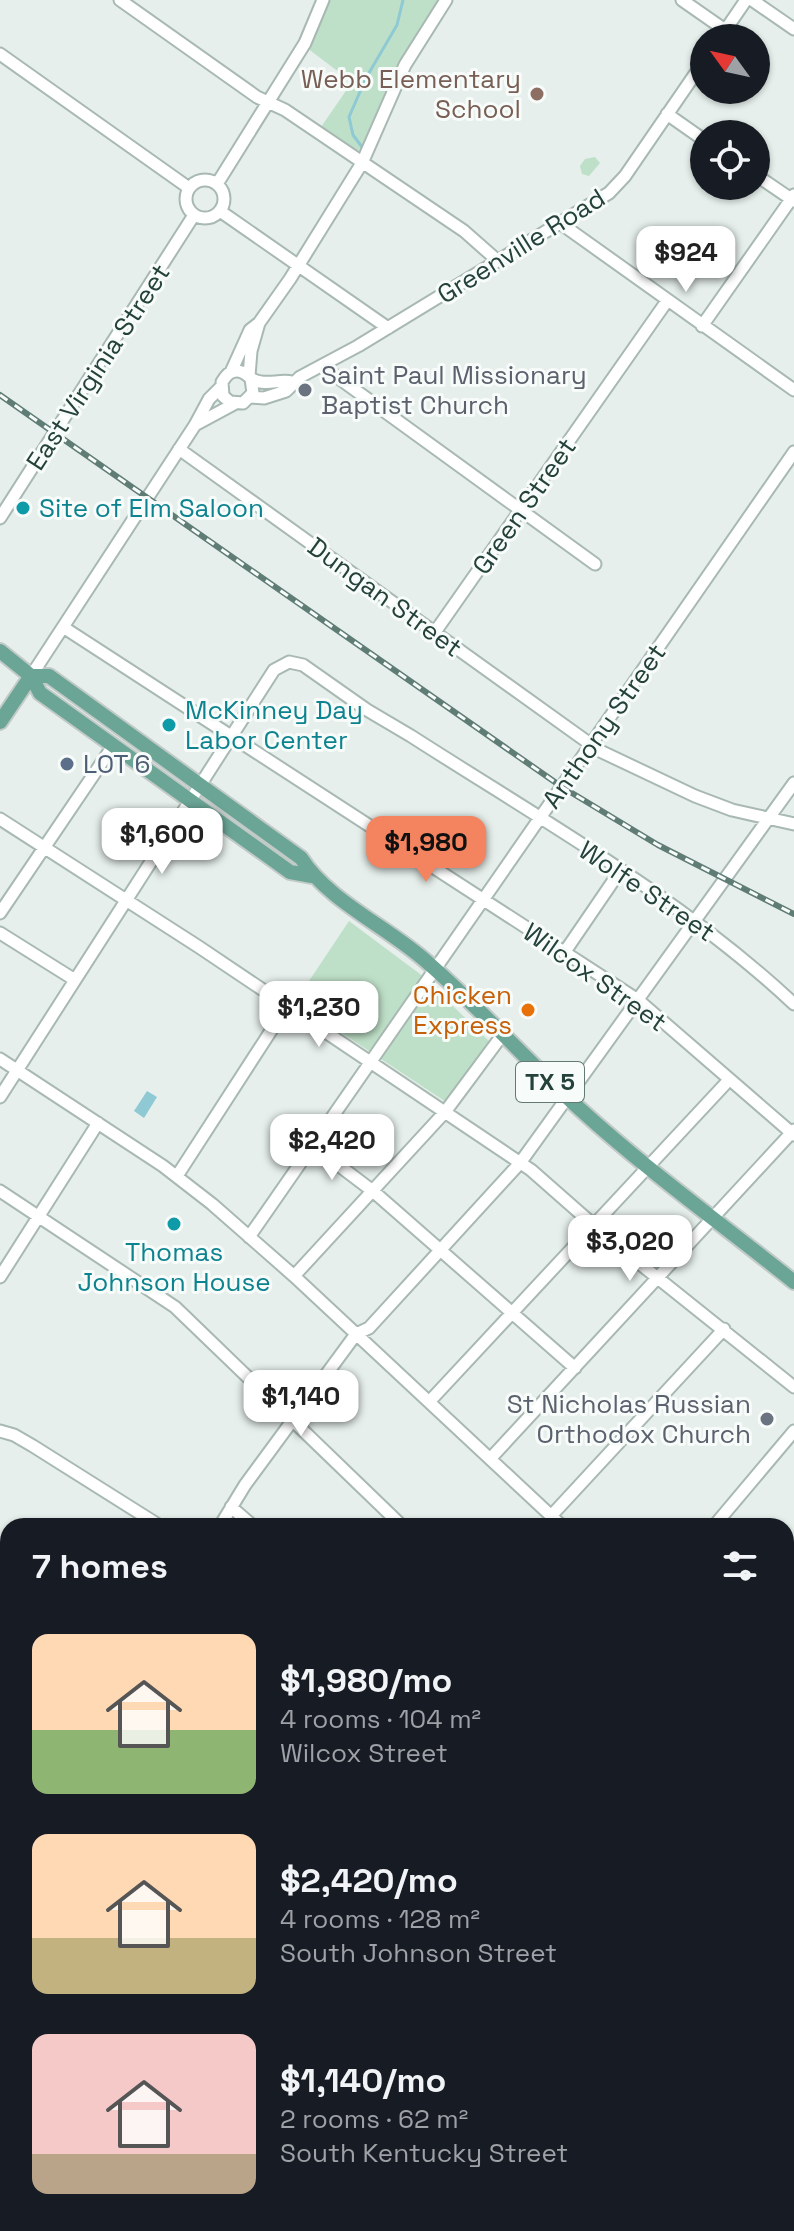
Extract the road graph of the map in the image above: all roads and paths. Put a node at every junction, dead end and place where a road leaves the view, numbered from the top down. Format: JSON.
{"nodes":[{"id":1,"x":120,"y":0,"type":"edge"},
{"id":2,"x":323,"y":0,"type":"edge"},
{"id":3,"x":446,"y":0,"type":"edge"},
{"id":4,"x":682,"y":0,"type":"edge"},
{"id":5,"x":746,"y":0,"type":"edge"},
{"id":6,"x":752,"y":0,"type":"edge"},
{"id":7,"x":710,"y":24,"type":"edge"},
{"id":8,"x":729,"y":24,"type":"edge"},
{"id":9,"x":794,"y":29,"type":"edge"},
{"id":10,"x":0,"y":54,"type":"edge"},
{"id":11,"x":690,"y":81,"type":"edge"},
{"id":12,"x":268,"y":102,"type":"junction"},
{"id":13,"x":667,"y":114,"type":"junction"},
{"id":14,"x":690,"y":130,"type":"edge"},
{"id":15,"x":362,"y":163,"type":"junction"},
{"id":16,"x":217,"y":184,"type":"junction"},
{"id":17,"x":770,"y":184,"type":"edge"},
{"id":18,"x":189,"y":188,"type":"junction"},
{"id":19,"x":793,"y":198,"type":"edge"},
{"id":20,"x":220,"y":211,"type":"junction"},
{"id":21,"x":194,"y":215,"type":"junction"},
{"id":22,"x":560,"y":223,"type":"junction"},
{"id":23,"x":498,"y":261,"type":"junction"},
{"id":24,"x":300,"y":264,"type":"junction"},
{"id":25,"x":667,"y":301,"type":"junction"},
{"id":26,"x":259,"y":323,"type":"junction"},
{"id":27,"x":702,"y":326,"type":"junction"},
{"id":28,"x":388,"y":328,"type":"junction"},
{"id":29,"x":322,"y":366,"type":"junction"},
{"id":30,"x":231,"y":372,"type":"junction"},
{"id":31,"x":250,"y":378,"type":"junction"},
{"id":32,"x":292,"y":382,"type":"junction"},
{"id":33,"x":221,"y":387,"type":"junction"},
{"id":34,"x":794,"y":390,"type":"edge"},
{"id":35,"x":251,"y":397,"type":"junction"},
{"id":36,"x":234,"y":404,"type":"junction"},
{"id":37,"x":195,"y":425,"type":"junction"},
{"id":38,"x":179,"y":449,"type":"junction"},
{"id":39,"x":794,"y":452,"type":"edge"},
{"id":40,"x":521,"y":511,"type":"junction"},
{"id":41,"x":0,"y":518,"type":"edge"},
{"id":42,"x":595,"y":564,"type":"dead end"},
{"id":43,"x":63,"y":627,"type":"junction"},
{"id":44,"x":435,"y":632,"type":"junction"},
{"id":45,"x":0,"y":651,"type":"edge"},
{"id":46,"x":31,"y":676,"type":"junction"},
{"id":47,"x":0,"y":722,"type":"edge"},
{"id":48,"x":231,"y":737,"type":"junction"},
{"id":49,"x":591,"y":745,"type":"junction"},
{"id":50,"x":113,"y":746,"type":"junction"},
{"id":51,"x":794,"y":783,"type":"edge"},
{"id":52,"x":199,"y":785,"type":"junction"},
{"id":53,"x":190,"y":800,"type":"junction"},
{"id":54,"x":0,"y":819,"type":"edge"},
{"id":55,"x":540,"y":819,"type":"junction"},
{"id":56,"x":768,"y":820,"type":"junction"},
{"id":57,"x":794,"y":824,"type":"edge"},
{"id":58,"x":43,"y":847,"type":"junction"},
{"id":59,"x":620,"y":871,"type":"junction"},
{"id":60,"x":312,"y":876,"type":"junction"},
{"id":61,"x":126,"y":900,"type":"junction"},
{"id":62,"x":483,"y":901,"type":"junction"},
{"id":63,"x":0,"y":913,"type":"edge"},
{"id":64,"x":694,"y":922,"type":"junction"},
{"id":65,"x":0,"y":933,"type":"edge"},
{"id":66,"x":564,"y":953,"type":"junction"},
{"id":67,"x":436,"y":969,"type":"junction"},
{"id":68,"x":75,"y":980,"type":"junction"},
{"id":69,"x":638,"y":1000,"type":"junction"},
{"id":70,"x":794,"y":1004,"type":"edge"},
{"id":71,"x":287,"y":1006,"type":"junction"},
{"id":72,"x":503,"y":1034,"type":"junction"},
{"id":73,"x":0,"y":1059,"type":"edge"},
{"id":74,"x":370,"y":1062,"type":"junction"},
{"id":75,"x":18,"y":1070,"type":"junction"},
{"id":76,"x":728,"y":1081,"type":"junction"},
{"id":77,"x":0,"y":1097,"type":"edge"},
{"id":78,"x":568,"y":1098,"type":"junction"},
{"id":79,"x":445,"y":1112,"type":"junction"},
{"id":80,"x":98,"y":1123,"type":"junction"},
{"id":81,"x":793,"y":1133,"type":"edge"},
{"id":82,"x":312,"y":1145,"type":"junction"},
{"id":83,"x":520,"y":1163,"type":"junction"},
{"id":84,"x":650,"y":1166,"type":"junction"},
{"id":85,"x":177,"y":1176,"type":"junction"},
{"id":86,"x":0,"y":1191,"type":"edge"},
{"id":87,"x":374,"y":1192,"type":"junction"},
{"id":88,"x":39,"y":1216,"type":"junction"},
{"id":89,"x":714,"y":1218,"type":"junction"},
{"id":90,"x":593,"y":1226,"type":"junction"},
{"id":91,"x":249,"y":1237,"type":"junction"},
{"id":92,"x":440,"y":1250,"type":"junction"},
{"id":93,"x":294,"y":1276,"type":"junction"},
{"id":94,"x":0,"y":1277,"type":"edge"},
{"id":95,"x":658,"y":1278,"type":"junction"},
{"id":96,"x":794,"y":1282,"type":"edge"},
{"id":97,"x":514,"y":1313,"type":"junction"},
{"id":98,"x":724,"y":1329,"type":"junction"},
{"id":99,"x":356,"y":1334,"type":"junction"},
{"id":100,"x":575,"y":1368,"type":"junction"},
{"id":101,"x":794,"y":1387,"type":"edge"},
{"id":102,"x":429,"y":1402,"type":"junction"},
{"id":103,"x":291,"y":1422,"type":"junction"},
{"id":104,"x":794,"y":1431,"type":"edge"},
{"id":105,"x":1,"y":1433,"type":"edge"},
{"id":106,"x":490,"y":1459,"type":"junction"},
{"id":107,"x":231,"y":1507,"type":"junction"},
{"id":108,"x":551,"y":1516,"type":"joint"},
{"id":109,"x":147,"y":1518,"type":"edge"},
{"id":110,"x":225,"y":1518,"type":"edge"},
{"id":111,"x":244,"y":1518,"type":"edge"},
{"id":112,"x":393,"y":1518,"type":"edge"},
{"id":113,"x":721,"y":1518,"type":"edge"}],
"edges":[{"from":1,"to":12,"type":"street"},
{"from":2,"to":12,"type":"street"},
{"from":3,"to":15,"type":"street"},
{"from":4,"to":7,"type":"street"},
{"from":5,"to":8,"type":"street"},
{"from":6,"to":9,"type":"street"},
{"from":10,"to":18,"type":"street"},
{"from":11,"to":13,"type":"street","name":"Greenville Road"},
{"from":12,"to":15,"type":"street"},
{"from":12,"to":16,"type":"street"},
{"from":13,"to":14,"type":"street"},
{"from":13,"to":22,"type":"street","name":"Greenville Road"},
{"from":15,"to":23,"type":"street"},
{"from":15,"to":24,"type":"street"},
{"from":16,"to":18,"type":"street"},
{"from":16,"to":20,"type":"street"},
{"from":17,"to":19,"type":"street"},
{"from":18,"to":21,"type":"street"},
{"from":19,"to":27,"type":"street"},
{"from":20,"to":21,"type":"street"},
{"from":20,"to":24,"type":"street"},
{"from":21,"to":41,"type":"street","name":"East Virginia Street"},
{"from":22,"to":23,"type":"street","name":"Greenville Road"},
{"from":22,"to":25,"type":"street"},
{"from":23,"to":28,"type":"street","name":"Greenville Road"},
{"from":24,"to":26,"type":"street"},
{"from":24,"to":28,"type":"street"},
{"from":25,"to":27,"type":"street"},
{"from":25,"to":40,"type":"street","name":"Green Street"},
{"from":26,"to":30,"type":"street"},
{"from":26,"to":31,"type":"street"},
{"from":27,"to":34,"type":"street"},
{"from":28,"to":29,"type":"street","name":"Greenville Road"},
{"from":29,"to":32,"type":"street","name":"Greenville Road"},
{"from":29,"to":40,"type":"street"},
{"from":30,"to":31,"type":"street"},
{"from":30,"to":33,"type":"street"},
{"from":31,"to":32,"type":"street"},
{"from":31,"to":35,"type":"street"},
{"from":32,"to":35,"type":"street","name":"Greenville Road"},
{"from":33,"to":36,"type":"street"},
{"from":33,"to":37,"type":"street"},
{"from":35,"to":36,"type":"street"},
{"from":36,"to":37,"type":"street"},
{"from":37,"to":38,"type":"street"},
{"from":38,"to":43,"type":"street"},
{"from":38,"to":44,"type":"street","name":"Dungan Street"},
{"from":39,"to":49,"type":"street","name":"Anthony Street"},
{"from":40,"to":42,"type":"street"},
{"from":40,"to":44,"type":"street","name":"Green Street"},
{"from":43,"to":46,"type":"street"},
{"from":43,"to":48,"type":"street","name":"Wilcox Street"},
{"from":44,"to":49,"type":"street","name":"Dungan Street"},
{"from":45,"to":46,"type":"main road","number":"TX 5"},
{"from":46,"to":47,"type":"main road"},
{"from":46,"to":50,"type":"main road","number":"TX 5"},
{"from":46,"to":52,"type":"main road","number":"TX 5"},
{"from":48,"to":52,"type":"street"},
{"from":48,"to":55,"type":"street","name":"Wolfe Street"},
{"from":48,"to":62,"type":"street","name":"Wilcox Street"},
{"from":49,"to":55,"type":"street","name":"Anthony Street"},
{"from":49,"to":56,"type":"street","name":"Dungan Street"},
{"from":50,"to":53,"type":"main road","number":"TX 5"},
{"from":50,"to":58,"type":"street"},
{"from":51,"to":56,"type":"street"},
{"from":52,"to":53,"type":"street"},
{"from":52,"to":60,"type":"main road","number":"TX 5"},
{"from":53,"to":60,"type":"main road","number":"TX 5"},
{"from":53,"to":61,"type":"street"},
{"from":54,"to":58,"type":"street"},
{"from":55,"to":59,"type":"street","name":"Wolfe Street"},
{"from":55,"to":62,"type":"street","name":"Anthony Street"},
{"from":56,"to":57,"type":"street","name":"Dungan Street"},
{"from":56,"to":64,"type":"street"},
{"from":58,"to":61,"type":"street"},
{"from":58,"to":63,"type":"street"},
{"from":59,"to":64,"type":"street","name":"Wolfe Street"},
{"from":59,"to":66,"type":"street"},
{"from":60,"to":67,"type":"main road","number":"TX 5"},
{"from":61,"to":68,"type":"street"},
{"from":61,"to":71,"type":"street"},
{"from":62,"to":66,"type":"street","name":"Wilcox Street"},
{"from":62,"to":67,"type":"street","name":"Anthony Street"},
{"from":64,"to":69,"type":"street"},
{"from":64,"to":70,"type":"street","name":"Wolfe Street"},
{"from":65,"to":68,"type":"street"},
{"from":66,"to":69,"type":"street","name":"Wilcox Street"},
{"from":67,"to":72,"type":"main road","number":"TX 5"},
{"from":67,"to":74,"type":"street","name":"Anthony Street"},
{"from":68,"to":75,"type":"street"},
{"from":69,"to":76,"type":"street","name":"Wilcox Street"},
{"from":69,"to":78,"type":"street"},
{"from":71,"to":74,"type":"street"},
{"from":71,"to":85,"type":"street"},
{"from":72,"to":78,"type":"main road","number":"TX 5"},
{"from":72,"to":79,"type":"street"},
{"from":73,"to":75,"type":"street"},
{"from":74,"to":79,"type":"street"},
{"from":74,"to":82,"type":"street","name":"Anthony Street"},
{"from":75,"to":77,"type":"street"},
{"from":75,"to":80,"type":"street"},
{"from":76,"to":81,"type":"street","name":"Wilcox Street"},
{"from":76,"to":84,"type":"street"},
{"from":78,"to":83,"type":"street"},
{"from":78,"to":84,"type":"main road","number":"TX 5"},
{"from":79,"to":83,"type":"street"},
{"from":79,"to":87,"type":"street"},
{"from":80,"to":85,"type":"street"},
{"from":80,"to":88,"type":"street"},
{"from":81,"to":89,"type":"street"},
{"from":82,"to":87,"type":"street"},
{"from":82,"to":91,"type":"street","name":"Anthony Street"},
{"from":83,"to":90,"type":"street"},
{"from":83,"to":92,"type":"street"},
{"from":84,"to":89,"type":"main road","number":"TX 5"},
{"from":84,"to":90,"type":"street"},
{"from":85,"to":91,"type":"street"},
{"from":86,"to":88,"type":"street"},
{"from":87,"to":92,"type":"street"},
{"from":87,"to":93,"type":"street"},
{"from":88,"to":94,"type":"street"},
{"from":88,"to":103,"type":"street"},
{"from":89,"to":95,"type":"street"},
{"from":89,"to":96,"type":"main road","number":"TX 5"},
{"from":90,"to":95,"type":"street"},
{"from":90,"to":97,"type":"street"},
{"from":91,"to":93,"type":"street"},
{"from":92,"to":97,"type":"street"},
{"from":92,"to":99,"type":"street"},
{"from":93,"to":99,"type":"street"},
{"from":95,"to":98,"type":"street"},
{"from":95,"to":100,"type":"street"},
{"from":97,"to":100,"type":"street"},
{"from":97,"to":102,"type":"street"},
{"from":98,"to":101,"type":"street"},
{"from":98,"to":108,"type":"street"},
{"from":99,"to":102,"type":"street"},
{"from":99,"to":103,"type":"street"},
{"from":100,"to":106,"type":"street"},
{"from":102,"to":106,"type":"street"},
{"from":103,"to":107,"type":"street"},
{"from":103,"to":112,"type":"street"},
{"from":104,"to":113,"type":"street"},
{"from":105,"to":109,"type":"street"},
{"from":106,"to":108,"type":"street"},
{"from":107,"to":110,"type":"street"},
{"from":107,"to":111,"type":"street"}]}
